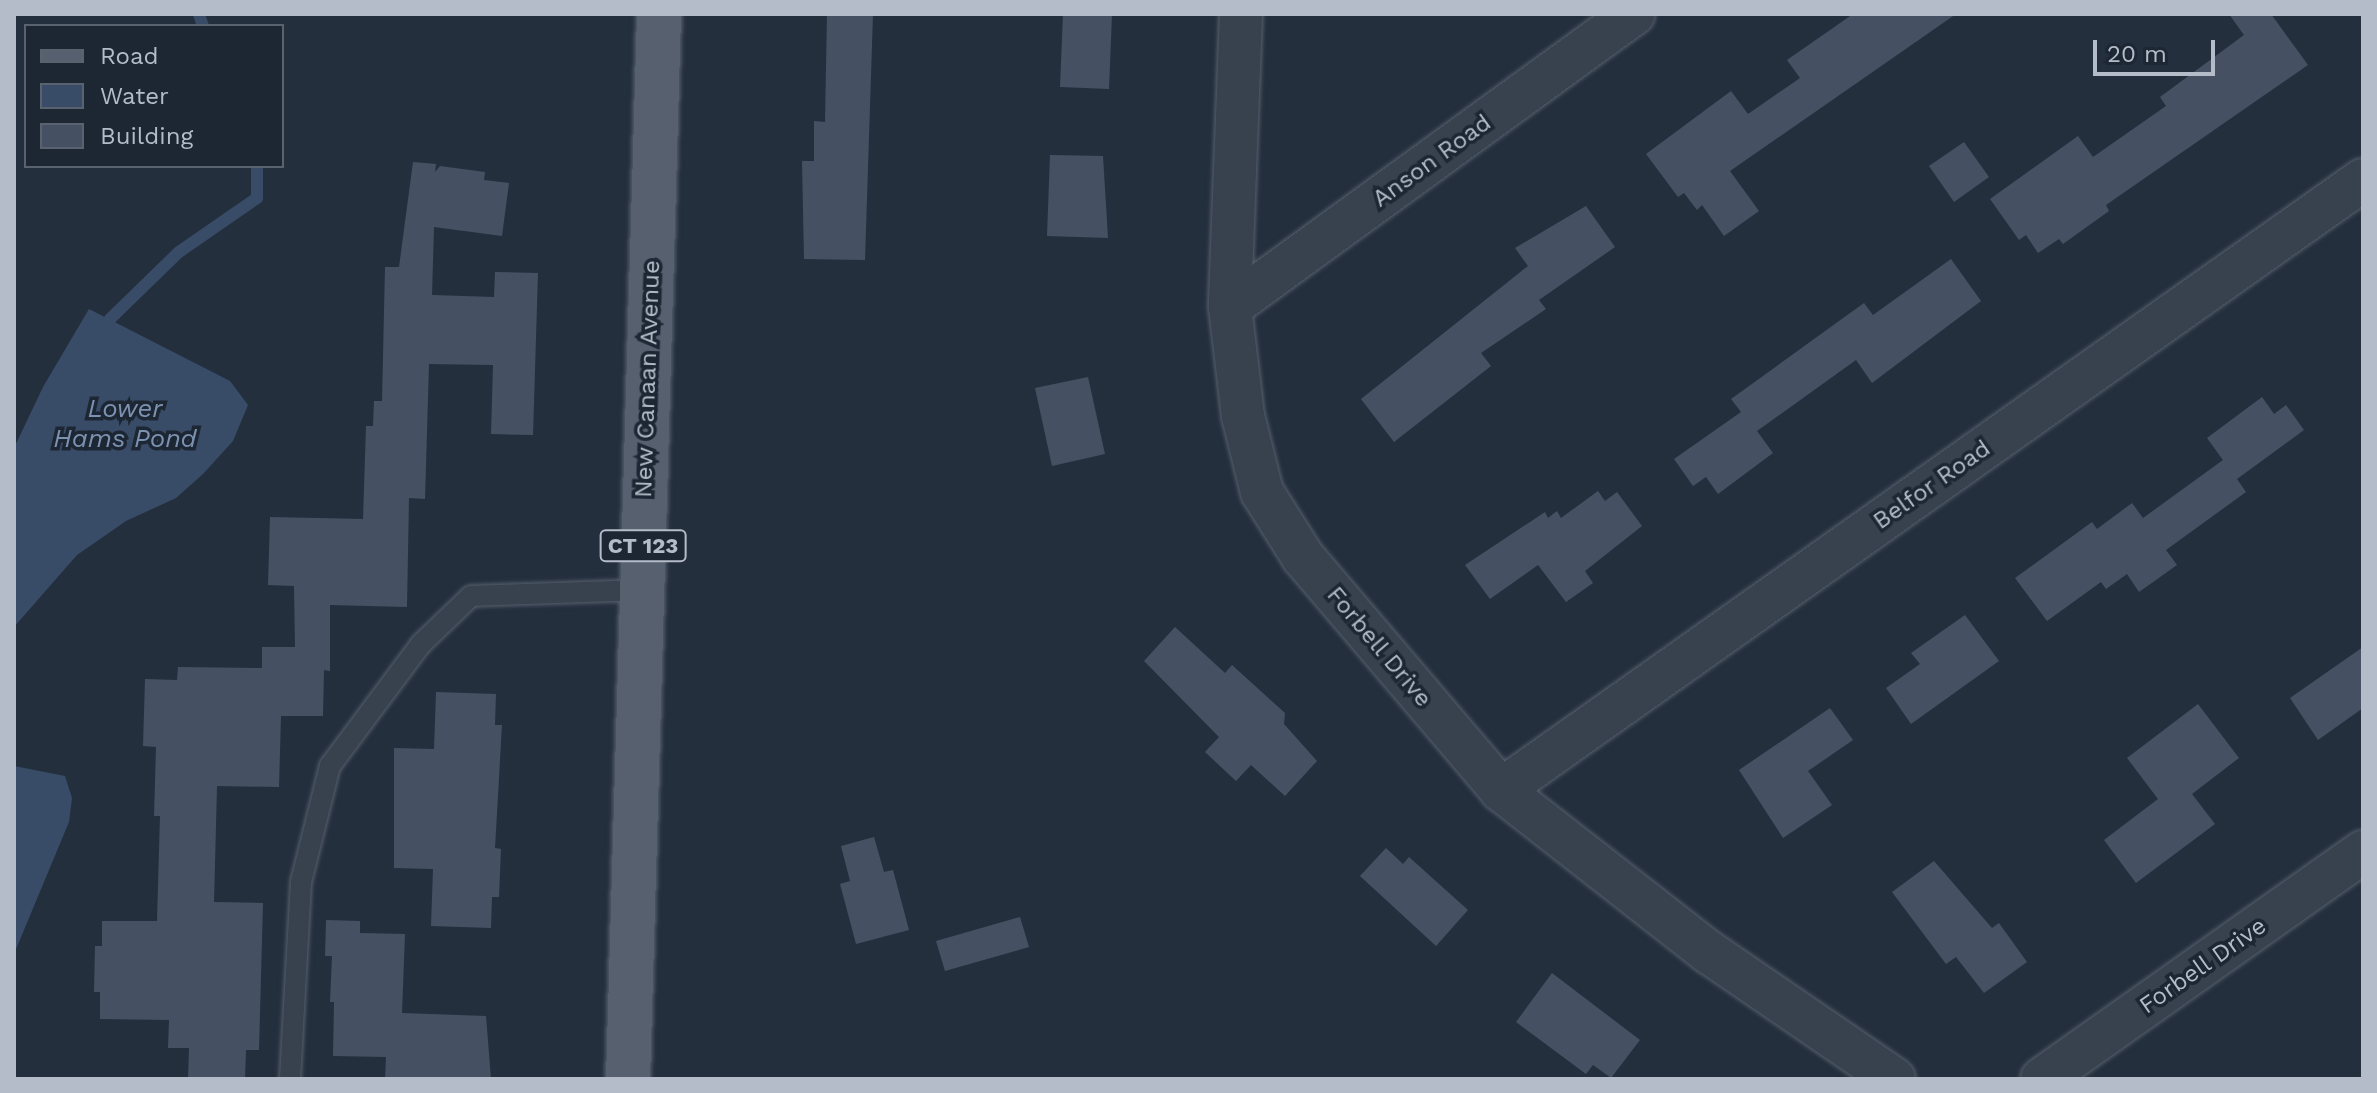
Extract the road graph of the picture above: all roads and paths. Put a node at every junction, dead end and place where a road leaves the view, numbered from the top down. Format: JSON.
{"nodes":[{"id":1,"x":659,"y":14,"type":"edge"},
{"id":2,"x":1241,"y":14,"type":"edge"},
{"id":3,"x":1634,"y":14,"type":"edge"},
{"id":4,"x":2363,"y":180,"type":"edge"},
{"id":5,"x":1230,"y":307,"type":"junction"},
{"id":6,"x":641,"y":590,"type":"junction"},
{"id":7,"x":1501,"y":790,"type":"junction"},
{"id":8,"x":2363,"y":852,"type":"edge"},
{"id":9,"x":290,"y":1079,"type":"edge"},
{"id":10,"x":628,"y":1079,"type":"edge"},
{"id":11,"x":1894,"y":1079,"type":"edge"},
{"id":12,"x":2042,"y":1079,"type":"edge"}],
"edges":[{"from":1,"to":6,"type":"main road","name":"New Canaan Avenue","number":"CT 123"},
{"from":2,"to":5,"type":"street","name":"Forbell Drive"},
{"from":3,"to":5,"type":"street","name":"Anson Road"},
{"from":4,"to":7,"type":"street","name":"Belfor Road"},
{"from":5,"to":7,"type":"street","name":"Forbell Drive"},
{"from":6,"to":9,"type":"lane"},
{"from":6,"to":10,"type":"main road","name":"New Canaan Avenue","number":"CT 123"},
{"from":7,"to":11,"type":"street","name":"Forbell Drive"},
{"from":8,"to":12,"type":"street","name":"Forbell Drive"}]}
